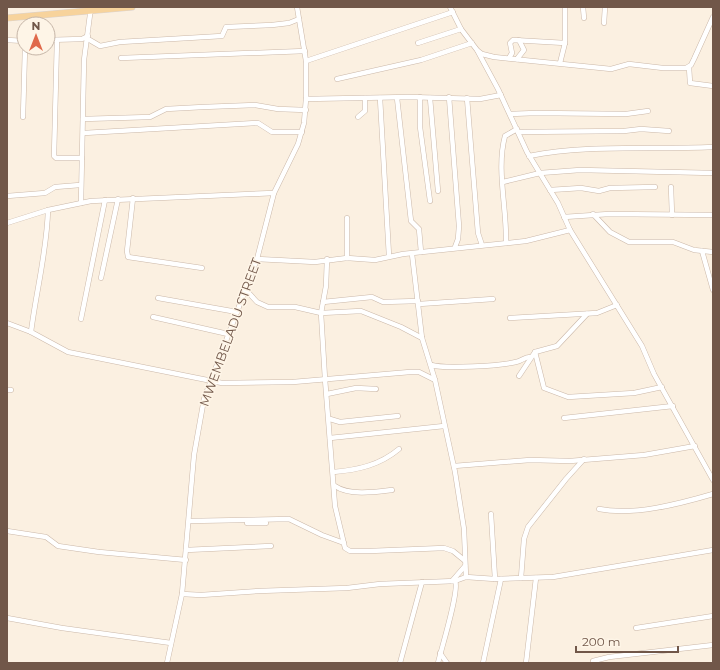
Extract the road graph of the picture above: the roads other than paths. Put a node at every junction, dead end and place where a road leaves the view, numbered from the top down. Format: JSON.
{"nodes":[{"id":1,"x":132,"y":7,"type":"edge"},
{"id":2,"x":297,"y":7,"type":"edge"},
{"id":3,"x":564,"y":7,"type":"edge"},
{"id":4,"x":583,"y":7,"type":"edge"},
{"id":5,"x":605,"y":7,"type":"edge"},
{"id":6,"x":91,"y":9,"type":"edge"},
{"id":7,"x":451,"y":9,"type":"edge"},
{"id":8,"x":713,"y":16,"type":"edge"},
{"id":9,"x":7,"y":18,"type":"edge"},
{"id":10,"x":584,"y":18,"type":"dead end"},
{"id":11,"x":299,"y":19,"type":"junction"},
{"id":12,"x":604,"y":23,"type":"dead end"},
{"id":13,"x":461,"y":29,"type":"junction"},
{"id":14,"x":88,"y":37,"type":"junction"},
{"id":15,"x":57,"y":40,"type":"joint"},
{"id":16,"x":519,"y":40,"type":"junction"},
{"id":17,"x":565,"y":43,"type":"junction"},
{"id":18,"x":418,"y":44,"type":"dead end"},
{"id":19,"x":472,"y":44,"type":"junction"},
{"id":20,"x":476,"y":49,"type":"junction"},
{"id":21,"x":305,"y":51,"type":"junction"},
{"id":22,"x":25,"y":56,"type":"edge"},
{"id":23,"x":121,"y":58,"type":"dead end"},
{"id":24,"x":509,"y":58,"type":"junction"},
{"id":25,"x":517,"y":59,"type":"junction"},
{"id":26,"x":306,"y":61,"type":"junction"},
{"id":27,"x":560,"y":63,"type":"junction"},
{"id":28,"x":688,"y":67,"type":"junction"},
{"id":29,"x":337,"y":79,"type":"dead end"},
{"id":30,"x":713,"y":86,"type":"edge"},
{"id":31,"x":501,"y":95,"type":"junction"},
{"id":32,"x":420,"y":97,"type":"junction"},
{"id":33,"x":449,"y":97,"type":"junction"},
{"id":34,"x":365,"y":98,"type":"junction"},
{"id":35,"x":380,"y":98,"type":"junction"},
{"id":36,"x":397,"y":98,"type":"junction"},
{"id":37,"x":430,"y":98,"type":"junction"},
{"id":38,"x":466,"y":98,"type":"junction"},
{"id":39,"x":306,"y":99,"type":"junction"},
{"id":40,"x":306,"y":110,"type":"junction"},
{"id":41,"x":648,"y":111,"type":"dead end"},
{"id":42,"x":510,"y":114,"type":"junction"},
{"id":43,"x":23,"y":117,"type":"dead end"},
{"id":44,"x":358,"y":117,"type":"dead end"},
{"id":45,"x":83,"y":119,"type":"junction"},
{"id":46,"x":517,"y":130,"type":"junction"},
{"id":47,"x":670,"y":130,"type":"dead end"},
{"id":48,"x":302,"y":132,"type":"junction"},
{"id":49,"x":84,"y":133,"type":"junction"},
{"id":50,"x":713,"y":146,"type":"edge"},
{"id":51,"x":529,"y":156,"type":"junction"},
{"id":52,"x":82,"y":158,"type":"junction"},
{"id":53,"x":540,"y":173,"type":"junction"},
{"id":54,"x":713,"y":173,"type":"edge"},
{"id":55,"x":503,"y":182,"type":"junction"},
{"id":56,"x":80,"y":185,"type":"junction"},
{"id":57,"x":655,"y":187,"type":"dead end"},
{"id":58,"x":671,"y":187,"type":"dead end"},
{"id":59,"x":550,"y":190,"type":"junction"},
{"id":60,"x":438,"y":191,"type":"dead end"},
{"id":61,"x":274,"y":193,"type":"junction"},
{"id":62,"x":7,"y":196,"type":"edge"},
{"id":63,"x":133,"y":198,"type":"junction"},
{"id":64,"x":118,"y":199,"type":"junction"},
{"id":65,"x":105,"y":200,"type":"junction"},
{"id":66,"x":430,"y":201,"type":"dead end"},
{"id":67,"x":81,"y":203,"type":"junction"},
{"id":68,"x":48,"y":210,"type":"junction"},
{"id":69,"x":593,"y":214,"type":"junction"},
{"id":70,"x":672,"y":215,"type":"junction"},
{"id":71,"x":713,"y":215,"type":"edge"},
{"id":72,"x":564,"y":217,"type":"junction"},
{"id":73,"x":347,"y":218,"type":"dead end"},
{"id":74,"x":7,"y":223,"type":"edge"},
{"id":75,"x":570,"y":230,"type":"junction"},
{"id":76,"x":506,"y":243,"type":"junction"},
{"id":77,"x":482,"y":245,"type":"junction"},
{"id":78,"x":454,"y":247,"type":"junction"},
{"id":79,"x":702,"y":251,"type":"junction"},
{"id":80,"x":421,"y":252,"type":"junction"},
{"id":81,"x":713,"y":252,"type":"edge"},
{"id":82,"x":412,"y":254,"type":"junction"},
{"id":83,"x":389,"y":256,"type":"junction"},
{"id":84,"x":347,"y":258,"type":"junction"},
{"id":85,"x":257,"y":259,"type":"junction"},
{"id":86,"x":327,"y":260,"type":"junction"},
{"id":87,"x":202,"y":268,"type":"dead end"},
{"id":88,"x":101,"y":278,"type":"dead end"},
{"id":89,"x":246,"y":290,"type":"junction"},
{"id":90,"x":713,"y":290,"type":"edge"},
{"id":91,"x":158,"y":298,"type":"dead end"},
{"id":92,"x":493,"y":299,"type":"dead end"},
{"id":93,"x":323,"y":302,"type":"junction"},
{"id":94,"x":418,"y":302,"type":"junction"},
{"id":95,"x":617,"y":305,"type":"junction"},
{"id":96,"x":237,"y":312,"type":"junction"},
{"id":97,"x":321,"y":313,"type":"junction"},
{"id":98,"x":587,"y":314,"type":"junction"},
{"id":99,"x":153,"y":317,"type":"dead end"},
{"id":100,"x":510,"y":318,"type":"dead end"},
{"id":101,"x":81,"y":319,"type":"dead end"},
{"id":102,"x":7,"y":323,"type":"edge"},
{"id":103,"x":31,"y":332,"type":"junction"},
{"id":104,"x":228,"y":334,"type":"junction"},
{"id":105,"x":422,"y":338,"type":"junction"},
{"id":106,"x":535,"y":352,"type":"junction"},
{"id":107,"x":530,"y":357,"type":"junction"},
{"id":108,"x":431,"y":365,"type":"junction"},
{"id":109,"x":518,"y":376,"type":"dead end"},
{"id":110,"x":325,"y":379,"type":"junction"},
{"id":111,"x":435,"y":380,"type":"junction"},
{"id":112,"x":210,"y":381,"type":"junction"},
{"id":113,"x":662,"y":387,"type":"junction"},
{"id":114,"x":376,"y":389,"type":"dead end"},
{"id":115,"x":327,"y":394,"type":"junction"},
{"id":116,"x":673,"y":406,"type":"junction"},
{"id":117,"x":398,"y":416,"type":"dead end"},
{"id":118,"x":564,"y":418,"type":"dead end"},
{"id":119,"x":330,"y":419,"type":"junction"},
{"id":120,"x":444,"y":426,"type":"junction"},
{"id":121,"x":330,"y":438,"type":"junction"},
{"id":122,"x":695,"y":446,"type":"junction"},
{"id":123,"x":399,"y":449,"type":"dead end"},
{"id":124,"x":584,"y":460,"type":"junction"},
{"id":125,"x":454,"y":466,"type":"junction"},
{"id":126,"x":333,"y":472,"type":"junction"},
{"id":127,"x":713,"y":480,"type":"edge"},
{"id":128,"x":335,"y":486,"type":"junction"},
{"id":129,"x":392,"y":490,"type":"dead end"},
{"id":130,"x":713,"y":494,"type":"edge"},
{"id":131,"x":599,"y":509,"type":"dead end"},
{"id":132,"x":492,"y":514,"type":"dead end"},
{"id":133,"x":190,"y":521,"type":"junction"},
{"id":134,"x":7,"y":531,"type":"edge"},
{"id":135,"x":344,"y":543,"type":"junction"},
{"id":136,"x":271,"y":546,"type":"dead end"},
{"id":137,"x":186,"y":550,"type":"junction"},
{"id":138,"x":713,"y":550,"type":"edge"},
{"id":139,"x":186,"y":560,"type":"junction"},
{"id":140,"x":464,"y":560,"type":"junction"},
{"id":141,"x":465,"y":566,"type":"junction"},
{"id":142,"x":466,"y":577,"type":"junction"},
{"id":143,"x":521,"y":578,"type":"junction"},
{"id":144,"x":536,"y":578,"type":"junction"},
{"id":145,"x":494,"y":579,"type":"junction"},
{"id":146,"x":500,"y":579,"type":"junction"},
{"id":147,"x":453,"y":581,"type":"junction"},
{"id":148,"x":422,"y":582,"type":"junction"},
{"id":149,"x":182,"y":594,"type":"junction"},
{"id":150,"x":713,"y":616,"type":"edge"},
{"id":151,"x":7,"y":618,"type":"edge"},
{"id":152,"x":636,"y":628,"type":"dead end"},
{"id":153,"x":171,"y":643,"type":"junction"},
{"id":154,"x":713,"y":645,"type":"edge"},
{"id":155,"x":440,"y":653,"type":"junction"},
{"id":156,"x":593,"y":661,"type":"dead end"},
{"id":157,"x":167,"y":663,"type":"edge"},
{"id":158,"x":400,"y":663,"type":"edge"},
{"id":159,"x":438,"y":663,"type":"edge"},
{"id":160,"x":447,"y":663,"type":"edge"},
{"id":161,"x":483,"y":663,"type":"edge"},
{"id":162,"x":526,"y":663,"type":"edge"}],
"edges":[{"from":1,"to":6,"type":"main road"},
{"from":2,"to":11,"type":"street","name":"MWEMBELADU STREET"},
{"from":3,"to":17,"type":"street"},
{"from":4,"to":10,"type":"street"},
{"from":5,"to":12,"type":"street"},
{"from":6,"to":9,"type":"main road"},
{"from":6,"to":14,"type":"street"},
{"from":7,"to":13,"type":"street"},
{"from":7,"to":26,"type":"street"},
{"from":8,"to":28,"type":"street"},
{"from":11,"to":14,"type":"street"},
{"from":11,"to":21,"type":"street","name":"MWEMBELADU STREET"},
{"from":13,"to":18,"type":"street"},
{"from":13,"to":19,"type":"street"},
{"from":14,"to":15,"type":"street"},
{"from":14,"to":45,"type":"street"},
{"from":15,"to":52,"type":"street"},
{"from":16,"to":17,"type":"street"},
{"from":16,"to":24,"type":"street"},
{"from":16,"to":25,"type":"street"},
{"from":17,"to":27,"type":"street"},
{"from":19,"to":20,"type":"street"},
{"from":19,"to":29,"type":"street"},
{"from":20,"to":24,"type":"street"},
{"from":20,"to":31,"type":"street"},
{"from":21,"to":23,"type":"street"},
{"from":21,"to":26,"type":"street","name":"MWEMBELADU STREET"},
{"from":22,"to":43,"type":"street"},
{"from":24,"to":25,"type":"street"},
{"from":25,"to":27,"type":"street"},
{"from":26,"to":39,"type":"street","name":"MWEMBELADU STREET"},
{"from":27,"to":28,"type":"street"},
{"from":28,"to":30,"type":"street"},
{"from":31,"to":38,"type":"street"},
{"from":31,"to":42,"type":"street"},
{"from":32,"to":36,"type":"street"},
{"from":32,"to":37,"type":"street"},
{"from":32,"to":66,"type":"street"},
{"from":33,"to":37,"type":"street"},
{"from":33,"to":38,"type":"street"},
{"from":33,"to":78,"type":"street"},
{"from":34,"to":35,"type":"street"},
{"from":34,"to":39,"type":"street"},
{"from":34,"to":44,"type":"street"},
{"from":35,"to":36,"type":"street"},
{"from":35,"to":83,"type":"street"},
{"from":36,"to":80,"type":"street"},
{"from":37,"to":60,"type":"street"},
{"from":38,"to":77,"type":"street"},
{"from":39,"to":40,"type":"street","name":"MWEMBELADU STREET"},
{"from":40,"to":45,"type":"street"},
{"from":40,"to":48,"type":"street","name":"MWEMBELADU STREET"},
{"from":41,"to":42,"type":"street"},
{"from":42,"to":46,"type":"street"},
{"from":45,"to":49,"type":"street"},
{"from":46,"to":47,"type":"street"},
{"from":46,"to":51,"type":"street"},
{"from":46,"to":55,"type":"street"},
{"from":48,"to":49,"type":"street"},
{"from":48,"to":61,"type":"street","name":"MWEMBELADU STREET"},
{"from":49,"to":52,"type":"street"},
{"from":50,"to":51,"type":"street"},
{"from":51,"to":53,"type":"street"},
{"from":52,"to":56,"type":"street"},
{"from":53,"to":54,"type":"street"},
{"from":53,"to":55,"type":"street"},
{"from":53,"to":59,"type":"street"},
{"from":55,"to":76,"type":"street"},
{"from":56,"to":62,"type":"street"},
{"from":56,"to":67,"type":"street"},
{"from":57,"to":59,"type":"street"},
{"from":58,"to":70,"type":"street"},
{"from":59,"to":72,"type":"street"},
{"from":61,"to":63,"type":"street"},
{"from":61,"to":85,"type":"street","name":"MWEMBELADU STREET"},
{"from":63,"to":64,"type":"street"},
{"from":63,"to":87,"type":"street"},
{"from":64,"to":65,"type":"street"},
{"from":64,"to":88,"type":"street"},
{"from":65,"to":67,"type":"street"},
{"from":65,"to":101,"type":"street"},
{"from":67,"to":68,"type":"street"},
{"from":68,"to":74,"type":"street"},
{"from":68,"to":103,"type":"street"},
{"from":69,"to":70,"type":"street"},
{"from":69,"to":72,"type":"street"},
{"from":69,"to":79,"type":"street"},
{"from":70,"to":71,"type":"street"},
{"from":72,"to":75,"type":"street"},
{"from":73,"to":84,"type":"street"},
{"from":75,"to":76,"type":"street"},
{"from":75,"to":95,"type":"street"},
{"from":76,"to":77,"type":"street"},
{"from":77,"to":78,"type":"street"},
{"from":78,"to":80,"type":"street"},
{"from":79,"to":81,"type":"street"},
{"from":79,"to":90,"type":"street"},
{"from":80,"to":82,"type":"street"},
{"from":82,"to":83,"type":"street"},
{"from":82,"to":94,"type":"street"},
{"from":83,"to":84,"type":"street"},
{"from":84,"to":86,"type":"street"},
{"from":85,"to":86,"type":"street"},
{"from":85,"to":89,"type":"street","name":"MWEMBELADU STREET"},
{"from":86,"to":93,"type":"street"},
{"from":89,"to":96,"type":"street","name":"MWEMBELADU STREET"},
{"from":89,"to":97,"type":"street"},
{"from":91,"to":96,"type":"street"},
{"from":92,"to":94,"type":"street"},
{"from":93,"to":94,"type":"street"},
{"from":93,"to":97,"type":"street"},
{"from":94,"to":105,"type":"street"},
{"from":95,"to":98,"type":"street"},
{"from":95,"to":113,"type":"street"},
{"from":96,"to":104,"type":"street","name":"MWEMBELADU STREET"},
{"from":97,"to":105,"type":"street"},
{"from":97,"to":110,"type":"street"},
{"from":98,"to":100,"type":"street"},
{"from":98,"to":106,"type":"street"},
{"from":99,"to":104,"type":"street"},
{"from":102,"to":103,"type":"street"},
{"from":103,"to":112,"type":"street"},
{"from":104,"to":112,"type":"street","name":"MWEMBELADU STREET"},
{"from":105,"to":108,"type":"street"},
{"from":106,"to":107,"type":"street"},
{"from":106,"to":113,"type":"street"},
{"from":107,"to":108,"type":"street"},
{"from":107,"to":109,"type":"street"},
{"from":108,"to":111,"type":"street"},
{"from":110,"to":111,"type":"street"},
{"from":110,"to":112,"type":"street"},
{"from":110,"to":115,"type":"street"},
{"from":111,"to":120,"type":"street"},
{"from":112,"to":133,"type":"street","name":"MWEMBELADU STREET"},
{"from":113,"to":116,"type":"street"},
{"from":114,"to":115,"type":"street"},
{"from":115,"to":119,"type":"street"},
{"from":116,"to":118,"type":"street"},
{"from":116,"to":122,"type":"street"},
{"from":117,"to":119,"type":"street"},
{"from":119,"to":121,"type":"street"},
{"from":120,"to":121,"type":"street"},
{"from":120,"to":125,"type":"street"},
{"from":121,"to":126,"type":"street"},
{"from":122,"to":124,"type":"street"},
{"from":122,"to":127,"type":"street"},
{"from":123,"to":126,"type":"street"},
{"from":124,"to":125,"type":"street"},
{"from":124,"to":143,"type":"street"},
{"from":125,"to":140,"type":"street"},
{"from":126,"to":128,"type":"street"},
{"from":128,"to":129,"type":"street"},
{"from":128,"to":135,"type":"street"},
{"from":130,"to":131,"type":"street"},
{"from":132,"to":145,"type":"street"},
{"from":133,"to":135,"type":"street"},
{"from":133,"to":137,"type":"street","name":"MWEMBELADU STREET"},
{"from":134,"to":139,"type":"street"},
{"from":135,"to":140,"type":"street"},
{"from":136,"to":137,"type":"street"},
{"from":137,"to":139,"type":"street","name":"MWEMBELADU STREET"},
{"from":138,"to":144,"type":"street"},
{"from":139,"to":149,"type":"street","name":"MWEMBELADU STREET"},
{"from":140,"to":141,"type":"street"},
{"from":141,"to":142,"type":"street"},
{"from":141,"to":147,"type":"street"},
{"from":142,"to":145,"type":"street"},
{"from":142,"to":147,"type":"street"},
{"from":143,"to":144,"type":"street"},
{"from":143,"to":146,"type":"street"},
{"from":144,"to":162,"type":"street"},
{"from":145,"to":146,"type":"street"},
{"from":146,"to":161,"type":"street"},
{"from":147,"to":148,"type":"street"},
{"from":147,"to":155,"type":"street"},
{"from":148,"to":149,"type":"street"},
{"from":148,"to":158,"type":"street"},
{"from":149,"to":153,"type":"street","name":"MWEMBELADU STREET"},
{"from":150,"to":152,"type":"street"},
{"from":151,"to":153,"type":"street"},
{"from":153,"to":157,"type":"street","name":"MWEMBELADU STREET"},
{"from":154,"to":156,"type":"street"},
{"from":155,"to":159,"type":"street"},
{"from":155,"to":160,"type":"street"}]}
